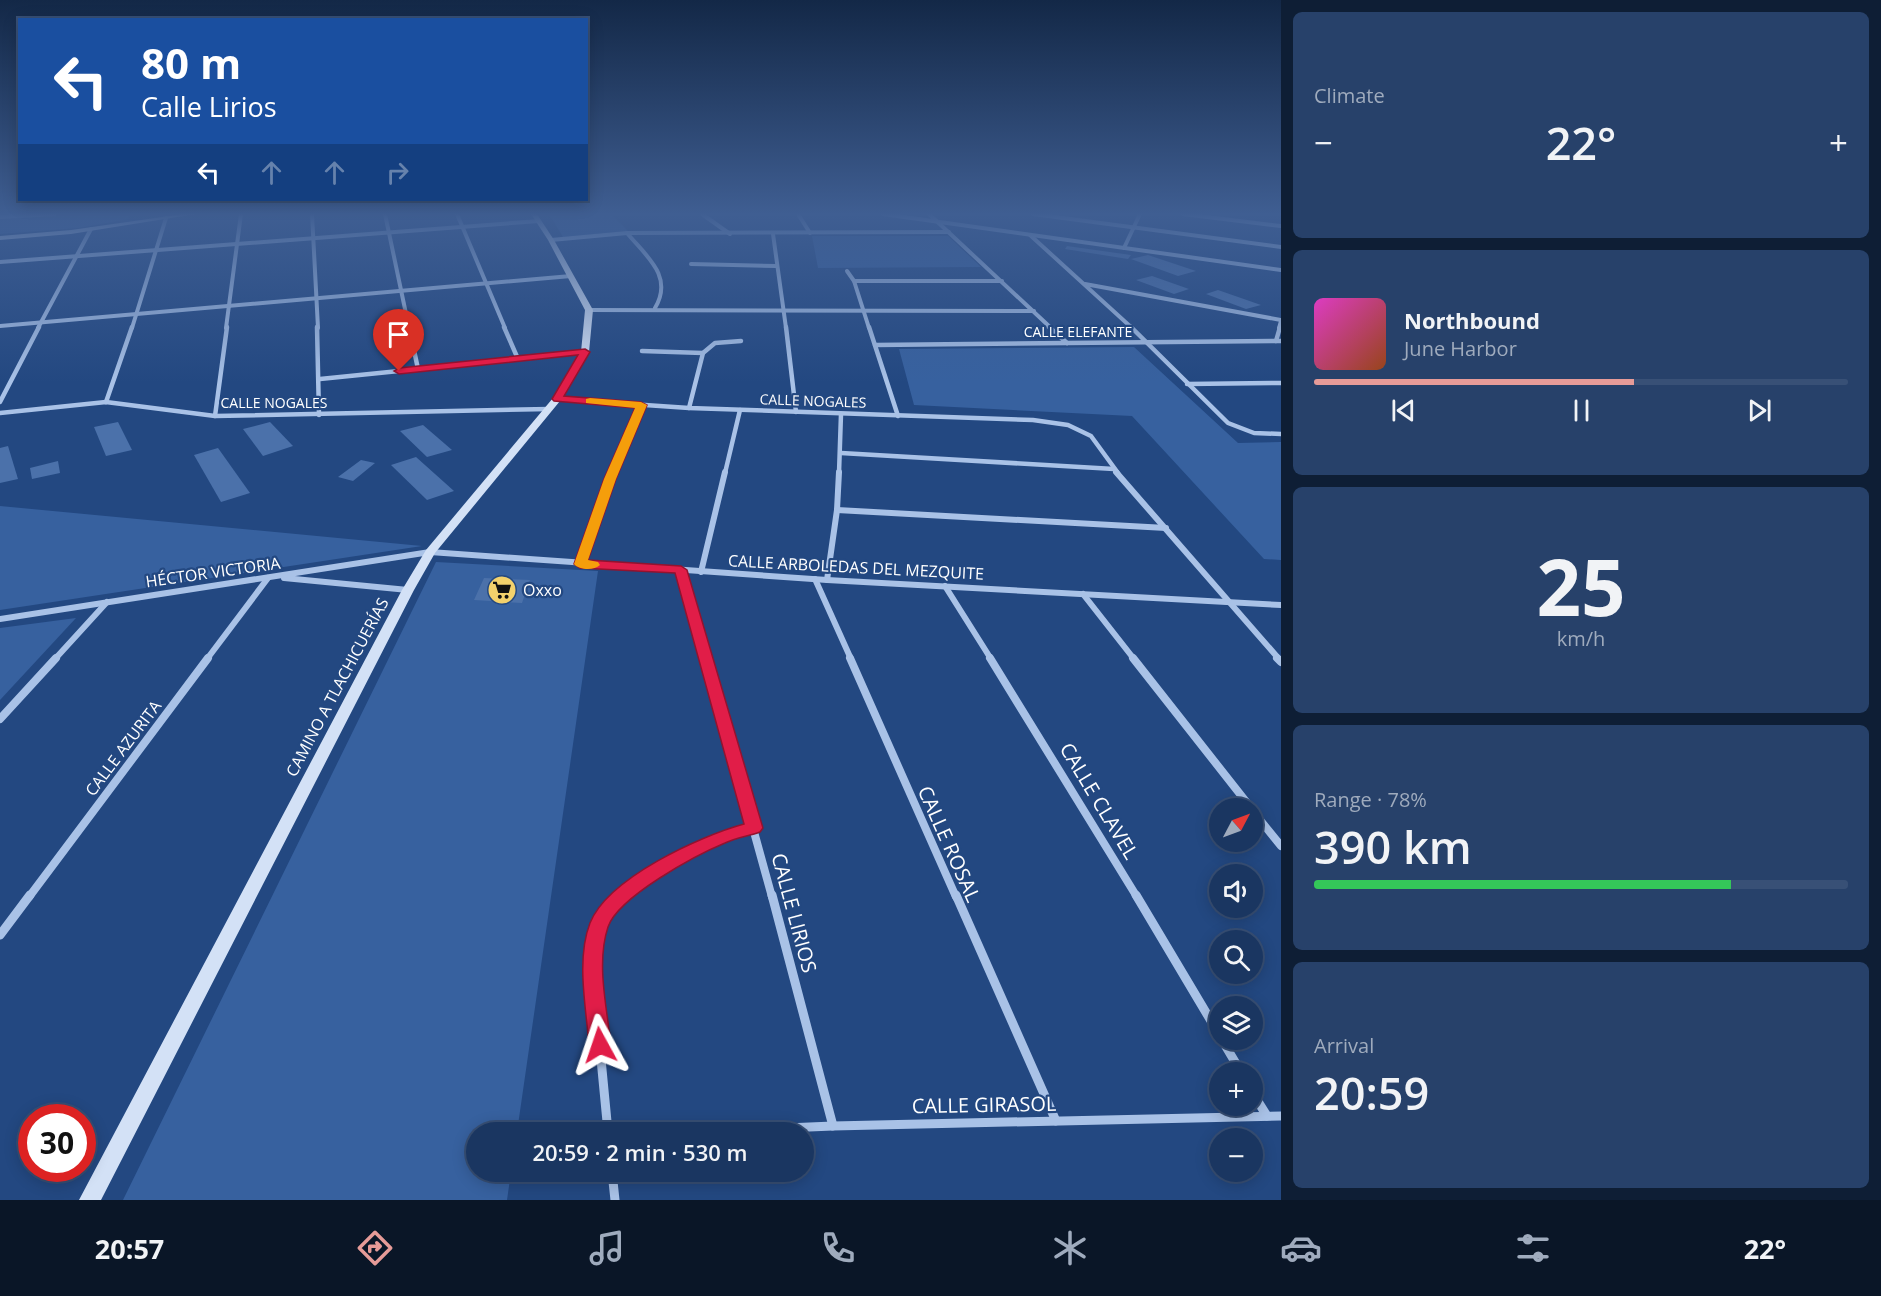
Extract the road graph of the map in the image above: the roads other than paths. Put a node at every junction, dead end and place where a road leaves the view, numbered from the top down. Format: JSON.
{"nodes":[{"id":1,"x":68,"y":270,"type":"edge"},
{"id":2,"x":150,"y":270,"type":"edge"},
{"id":3,"x":233,"y":270,"type":"edge"},
{"id":4,"x":315,"y":270,"type":"edge"},
{"id":5,"x":396,"y":270,"type":"edge"},
{"id":6,"x":479,"y":270,"type":"edge"},
{"id":7,"x":568,"y":270,"type":"edge"},
{"id":8,"x":656,"y":270,"type":"edge"},
{"id":9,"x":777,"y":270,"type":"edge"},
{"id":10,"x":990,"y":270,"type":"edge"},
{"id":11,"x":1069,"y":270,"type":"edge"},
{"id":12,"x":847,"y":271,"type":"dead end"},
{"id":13,"x":571,"y":276,"type":"junction"},
{"id":14,"x":1002,"y":281,"type":"junction"},
{"id":15,"x":854,"y":282,"type":"junction"},
{"id":16,"x":484,"y":283,"type":"junction"},
{"id":17,"x":1084,"y":284,"type":"junction"},
{"id":18,"x":400,"y":291,"type":"junction"},
{"id":19,"x":317,"y":298,"type":"junction"},
{"id":20,"x":230,"y":305,"type":"junction"},
{"id":21,"x":655,"y":308,"type":"junction"},
{"id":22,"x":589,"y":310,"type":"junction"},
{"id":23,"x":784,"y":310,"type":"junction"},
{"id":24,"x":864,"y":311,"type":"junction"},
{"id":25,"x":1034,"y":311,"type":"junction"},
{"id":26,"x":137,"y":313,"type":"junction"},
{"id":27,"x":1281,"y":321,"type":"edge"},
{"id":28,"x":40,"y":322,"type":"junction"},
{"id":29,"x":0,"y":326,"type":"edge"},
{"id":30,"x":741,"y":341,"type":"dead end"},
{"id":31,"x":1278,"y":341,"type":"edge"},
{"id":32,"x":1067,"y":343,"type":"junction"},
{"id":33,"x":1147,"y":343,"type":"junction"},
{"id":34,"x":875,"y":345,"type":"junction"},
{"id":35,"x":642,"y":351,"type":"dead end"},
{"id":36,"x":585,"y":352,"type":"junction"},
{"id":37,"x":704,"y":353,"type":"junction"},
{"id":38,"x":518,"y":358,"type":"junction"},
{"id":39,"x":418,"y":369,"type":"junction"},
{"id":40,"x":320,"y":379,"type":"junction"},
{"id":41,"x":1281,"y":383,"type":"edge"},
{"id":42,"x":1187,"y":384,"type":"junction"},
{"id":43,"x":557,"y":399,"type":"junction"},
{"id":44,"x":0,"y":402,"type":"edge"},
{"id":45,"x":106,"y":402,"type":"junction"},
{"id":46,"x":641,"y":405,"type":"junction"},
{"id":47,"x":689,"y":408,"type":"junction"},
{"id":48,"x":549,"y":409,"type":"junction"},
{"id":49,"x":740,"y":410,"type":"junction"},
{"id":50,"x":796,"y":412,"type":"junction"},
{"id":51,"x":0,"y":413,"type":"edge"},
{"id":52,"x":841,"y":414,"type":"junction"},
{"id":53,"x":319,"y":415,"type":"junction"},
{"id":54,"x":216,"y":416,"type":"junction"},
{"id":55,"x":898,"y":416,"type":"junction"},
{"id":56,"x":1281,"y":434,"type":"edge"},
{"id":57,"x":841,"y":453,"type":"junction"},
{"id":58,"x":1114,"y":469,"type":"junction"},
{"id":59,"x":837,"y":510,"type":"junction"},
{"id":60,"x":1166,"y":528,"type":"junction"},
{"id":61,"x":430,"y":552,"type":"junction"},
{"id":62,"x":580,"y":564,"type":"junction"},
{"id":63,"x":681,"y":570,"type":"junction"},
{"id":64,"x":701,"y":572,"type":"junction"},
{"id":65,"x":271,"y":577,"type":"junction"},
{"id":66,"x":815,"y":579,"type":"junction"},
{"id":67,"x":827,"y":580,"type":"junction"},
{"id":68,"x":945,"y":586,"type":"junction"},
{"id":69,"x":408,"y":590,"type":"junction"},
{"id":70,"x":1083,"y":594,"type":"junction"},
{"id":71,"x":107,"y":601,"type":"junction"},
{"id":72,"x":1227,"y":602,"type":"junction"},
{"id":73,"x":1281,"y":604,"type":"edge"},
{"id":74,"x":0,"y":619,"type":"edge"},
{"id":75,"x":1281,"y":662,"type":"edge"},
{"id":76,"x":0,"y":718,"type":"edge"},
{"id":77,"x":1243,"y":798,"type":"edge"},
{"id":78,"x":1263,"y":823,"type":"edge"},
{"id":79,"x":754,"y":828,"type":"junction"},
{"id":80,"x":1281,"y":846,"type":"edge"},
{"id":81,"x":0,"y":935,"type":"edge"},
{"id":82,"x":1209,"y":1019,"type":"edge"},
{"id":83,"x":1263,"y":1110,"type":"edge"},
{"id":84,"x":1267,"y":1116,"type":"junction"},
{"id":85,"x":1281,"y":1116,"type":"edge"},
{"id":86,"x":1056,"y":1121,"type":"junction"},
{"id":87,"x":607,"y":1122,"type":"edge"},
{"id":88,"x":833,"y":1126,"type":"junction"},
{"id":89,"x":814,"y":1127,"type":"edge"},
{"id":90,"x":613,"y":1182,"type":"edge"},
{"id":91,"x":90,"y":1200,"type":"edge"},
{"id":92,"x":615,"y":1200,"type":"edge"}],
"edges":[{"from":1,"to":28,"type":"street"},
{"from":2,"to":26,"type":"street"},
{"from":3,"to":20,"type":"street"},
{"from":4,"to":19,"type":"street"},
{"from":5,"to":18,"type":"street"},
{"from":6,"to":16,"type":"street"},
{"from":7,"to":13,"type":"street"},
{"from":8,"to":21,"type":"street"},
{"from":9,"to":23,"type":"street"},
{"from":10,"to":14,"type":"street"},
{"from":11,"to":17,"type":"street"},
{"from":12,"to":15,"type":"street"},
{"from":13,"to":16,"type":"street"},
{"from":13,"to":22,"type":"street"},
{"from":14,"to":15,"type":"street"},
{"from":14,"to":25,"type":"street"},
{"from":15,"to":24,"type":"street"},
{"from":16,"to":18,"type":"street"},
{"from":16,"to":38,"type":"street"},
{"from":17,"to":27,"type":"street"},
{"from":17,"to":33,"type":"street"},
{"from":18,"to":19,"type":"street"},
{"from":18,"to":39,"type":"street"},
{"from":19,"to":20,"type":"street"},
{"from":19,"to":40,"type":"street"},
{"from":20,"to":26,"type":"street"},
{"from":20,"to":54,"type":"street"},
{"from":21,"to":22,"type":"street"},
{"from":21,"to":23,"type":"street"},
{"from":22,"to":36,"type":"street","name":"CAMINO A TLACHICUERÍAS"},
{"from":23,"to":24,"type":"street"},
{"from":23,"to":50,"type":"street"},
{"from":24,"to":25,"type":"street"},
{"from":24,"to":34,"type":"street"},
{"from":25,"to":32,"type":"street"},
{"from":26,"to":28,"type":"street"},
{"from":26,"to":45,"type":"street"},
{"from":27,"to":31,"type":"street"},
{"from":28,"to":29,"type":"street"},
{"from":28,"to":44,"type":"street"},
{"from":30,"to":37,"type":"street"},
{"from":31,"to":33,"type":"street","name":"CALLE ELEFANTE"},
{"from":32,"to":33,"type":"street","name":"CALLE ELEFANTE"},
{"from":32,"to":34,"type":"street","name":"CALLE ELEFANTE"},
{"from":33,"to":42,"type":"street"},
{"from":34,"to":55,"type":"street"},
{"from":35,"to":37,"type":"street"},
{"from":36,"to":38,"type":"street"},
{"from":36,"to":43,"type":"street","name":"CAMINO A TLACHICUERÍAS"},
{"from":37,"to":47,"type":"street"},
{"from":38,"to":39,"type":"street"},
{"from":39,"to":40,"type":"street"},
{"from":40,"to":53,"type":"street"},
{"from":41,"to":42,"type":"street"},
{"from":42,"to":56,"type":"street"},
{"from":43,"to":46,"type":"street","name":"CALLE NOGALES"},
{"from":43,"to":48,"type":"street","name":"CAMINO A TLACHICUERÍAS"},
{"from":45,"to":51,"type":"street","name":"CALLE NOGALES"},
{"from":45,"to":54,"type":"street","name":"CALLE NOGALES"},
{"from":46,"to":47,"type":"street","name":"CALLE NOGALES"},
{"from":46,"to":62,"type":"street"},
{"from":47,"to":49,"type":"street","name":"CALLE NOGALES"},
{"from":48,"to":53,"type":"street","name":"CALLE NOGALES"},
{"from":48,"to":61,"type":"street","name":"CAMINO A TLACHICUERÍAS"},
{"from":49,"to":50,"type":"street","name":"CALLE NOGALES"},
{"from":49,"to":64,"type":"street"},
{"from":50,"to":52,"type":"street","name":"CALLE NOGALES"},
{"from":52,"to":55,"type":"street","name":"CALLE NOGALES"},
{"from":52,"to":57,"type":"street"},
{"from":53,"to":54,"type":"street","name":"CALLE NOGALES"},
{"from":55,"to":58,"type":"street","name":"CALLE NOGALES"},
{"from":57,"to":58,"type":"street"},
{"from":57,"to":59,"type":"street"},
{"from":58,"to":60,"type":"street"},
{"from":59,"to":60,"type":"street"},
{"from":59,"to":67,"type":"street"},
{"from":60,"to":72,"type":"street"},
{"from":61,"to":62,"type":"street","name":"CALLE ARBOLEDAS DEL MEZQUITE"},
{"from":61,"to":65,"type":"street","name":"HÉCTOR VICTORIA"},
{"from":61,"to":69,"type":"street","name":"CAMINO A TLACHICUERÍAS"},
{"from":62,"to":63,"type":"street","name":"CALLE ARBOLEDAS DEL MEZQUITE"},
{"from":63,"to":64,"type":"street","name":"CALLE ARBOLEDAS DEL MEZQUITE"},
{"from":63,"to":79,"type":"street","name":"CALLE LIRIOS"},
{"from":64,"to":66,"type":"street","name":"CALLE ARBOLEDAS DEL MEZQUITE"},
{"from":65,"to":69,"type":"street"},
{"from":65,"to":71,"type":"street","name":"HÉCTOR VICTORIA"},
{"from":65,"to":81,"type":"street","name":"CALLE AZURITA"},
{"from":66,"to":67,"type":"street","name":"CALLE ARBOLEDAS DEL MEZQUITE"},
{"from":66,"to":86,"type":"street","name":"CALLE ROSAL"},
{"from":67,"to":68,"type":"street","name":"CALLE ARBOLEDAS DEL MEZQUITE"},
{"from":68,"to":70,"type":"street","name":"CALLE ARBOLEDAS DEL MEZQUITE"},
{"from":68,"to":82,"type":"street","name":"CALLE CLAVEL"},
{"from":69,"to":91,"type":"street","name":"CAMINO A TLACHICUERÍAS"},
{"from":70,"to":72,"type":"street","name":"CALLE ARBOLEDAS DEL MEZQUITE"},
{"from":70,"to":77,"type":"street"},
{"from":71,"to":74,"type":"street","name":"HÉCTOR VICTORIA"},
{"from":71,"to":76,"type":"street"},
{"from":72,"to":73,"type":"street","name":"CALLE ARBOLEDAS DEL MEZQUITE"},
{"from":72,"to":75,"type":"street"},
{"from":78,"to":80,"type":"street"},
{"from":79,"to":87,"type":"street"},
{"from":79,"to":88,"type":"street","name":"CALLE LIRIOS"},
{"from":83,"to":84,"type":"street"},
{"from":84,"to":85,"type":"street","name":"CALLE GIRASOL"},
{"from":84,"to":86,"type":"street","name":"CALLE GIRASOL"},
{"from":86,"to":88,"type":"street","name":"CALLE GIRASOL"},
{"from":88,"to":89,"type":"street","name":"CALLE GIRASOL"},
{"from":90,"to":92,"type":"street"}]}
